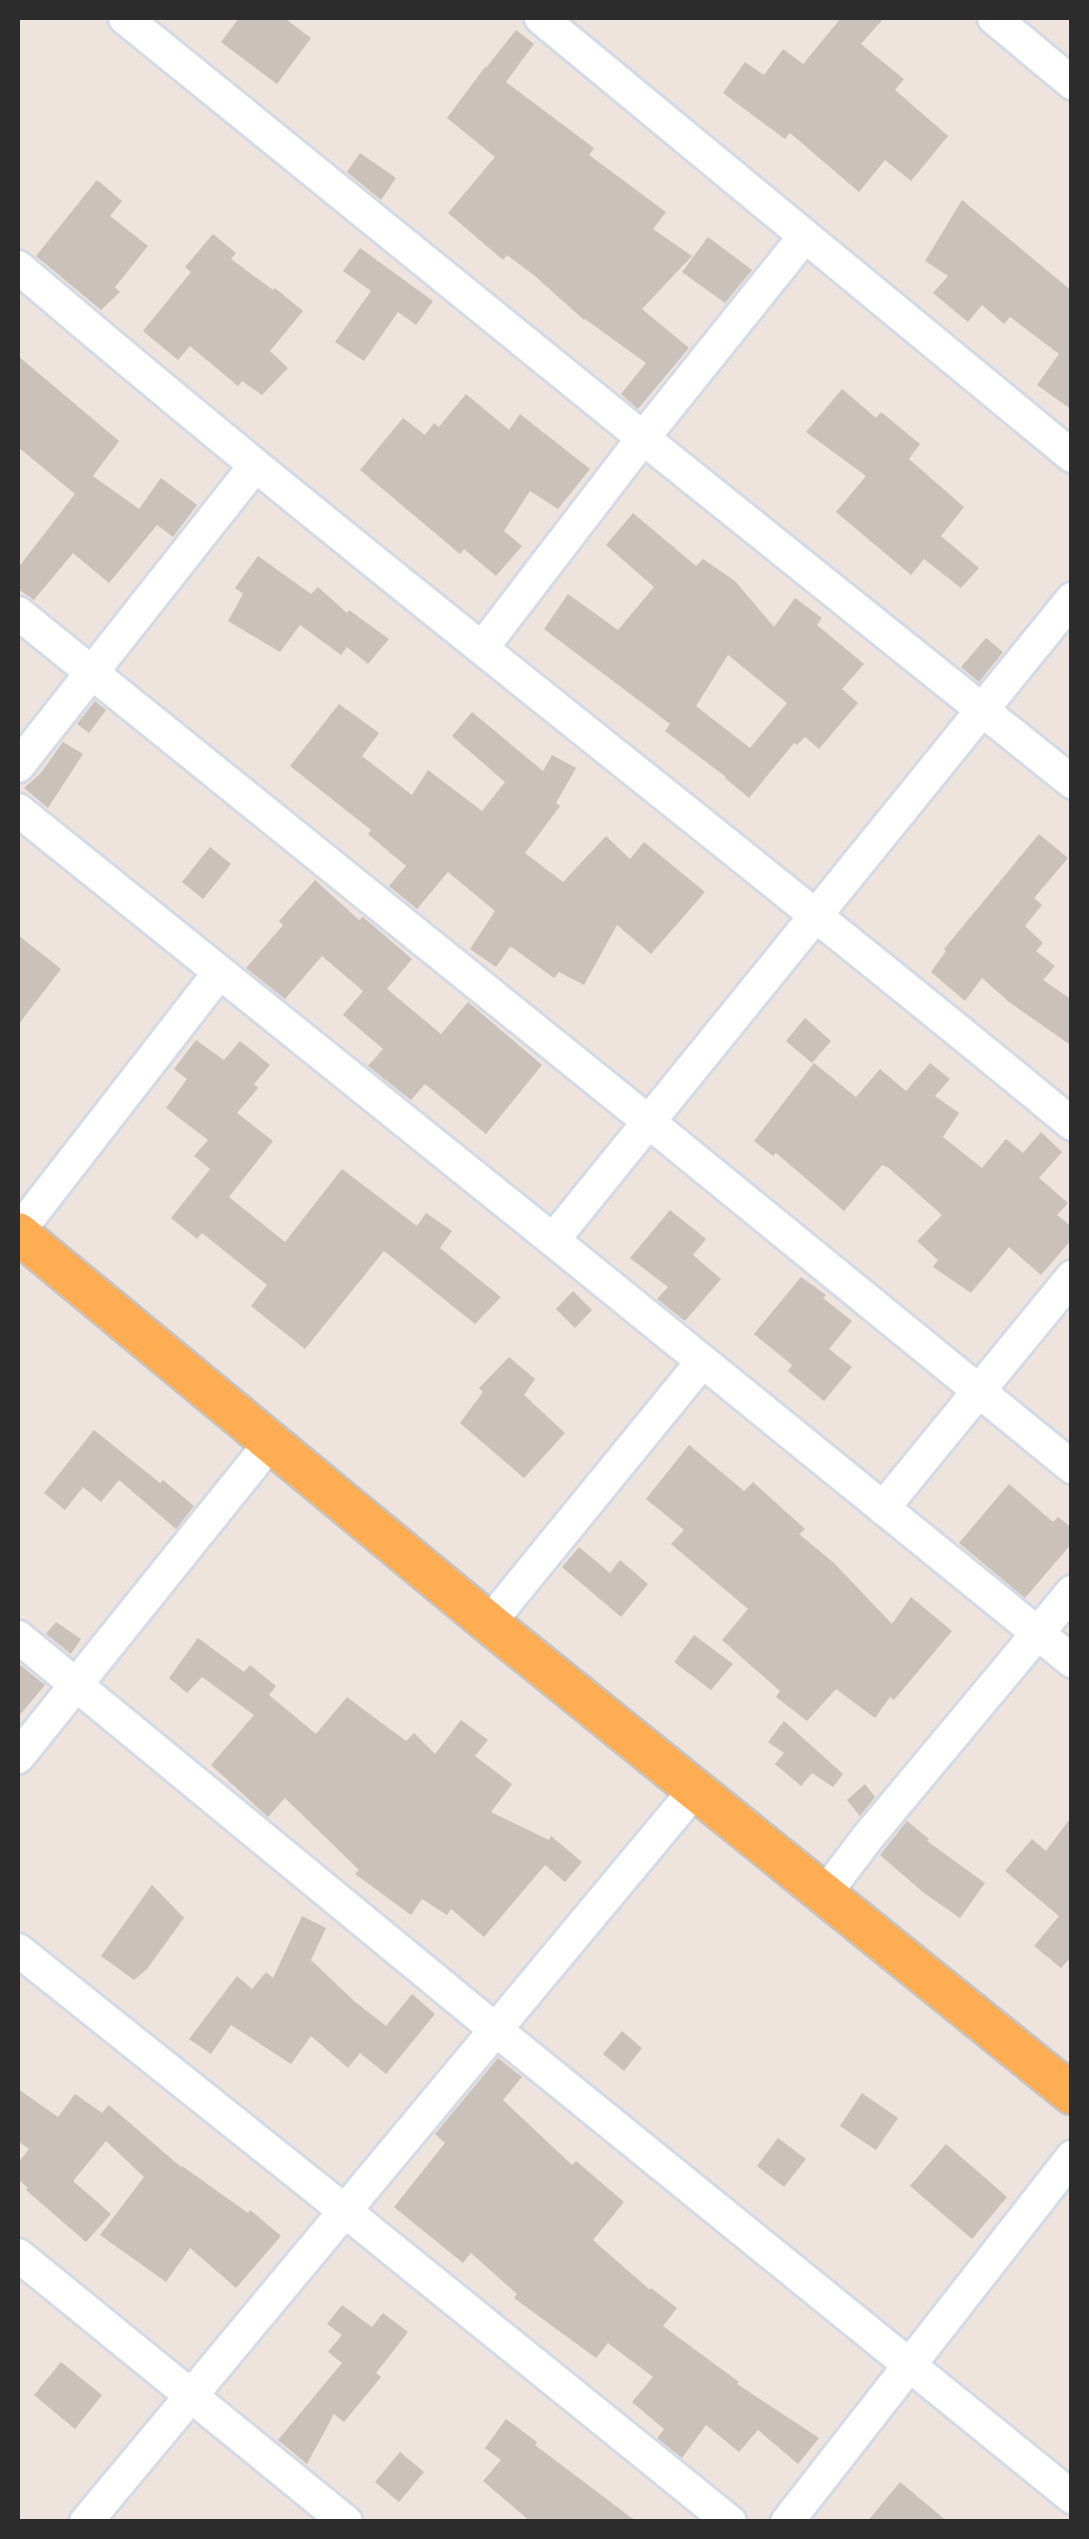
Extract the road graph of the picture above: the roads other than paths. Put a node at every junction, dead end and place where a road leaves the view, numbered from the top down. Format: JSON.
{"nodes":[{"id":1,"x":126,"y":18,"type":"edge"},
{"id":2,"x":541,"y":18,"type":"edge"},
{"id":3,"x":994,"y":18,"type":"edge"},
{"id":4,"x":1072,"y":83,"type":"edge"},
{"id":5,"x":805,"y":236,"type":"junction"},
{"id":6,"x":18,"y":267,"type":"edge"},
{"id":7,"x":642,"y":438,"type":"junction"},
{"id":8,"x":1072,"y":456,"type":"edge"},
{"id":9,"x":254,"y":467,"type":"junction"},
{"id":10,"x":1072,"y":599,"type":"edge"},
{"id":11,"x":18,"y":613,"type":"edge"},
{"id":12,"x":482,"y":648,"type":"junction"},
{"id":13,"x":93,"y":672,"type":"junction"},
{"id":14,"x":982,"y":708,"type":"junction"},
{"id":15,"x":18,"y":766,"type":"edge"},
{"id":16,"x":1072,"y":782,"type":"edge"},
{"id":17,"x":18,"y":810,"type":"edge"},
{"id":18,"x":816,"y":917,"type":"junction"},
{"id":19,"x":219,"y":974,"type":"junction"},
{"id":20,"x":648,"y":1122,"type":"junction"},
{"id":21,"x":1072,"y":1124,"type":"edge"},
{"id":22,"x":18,"y":1233,"type":"edge"},
{"id":23,"x":553,"y":1240,"type":"junction"},
{"id":24,"x":1072,"y":1277,"type":"edge"},
{"id":25,"x":702,"y":1362,"type":"junction"},
{"id":26,"x":978,"y":1389,"type":"junction"},
{"id":27,"x":272,"y":1442,"type":"junction"},
{"id":28,"x":1072,"y":1467,"type":"edge"},
{"id":29,"x":883,"y":1508,"type":"junction"},
{"id":30,"x":1072,"y":1592,"type":"edge"},
{"id":31,"x":489,"y":1623,"type":"junction"},
{"id":32,"x":1039,"y":1634,"type":"junction"},
{"id":33,"x":18,"y":1637,"type":"edge"},
{"id":34,"x":1072,"y":1661,"type":"edge"},
{"id":35,"x":77,"y":1684,"type":"junction"},
{"id":36,"x":18,"y":1757,"type":"edge"},
{"id":37,"x":694,"y":1790,"type":"junction"},
{"id":38,"x":824,"y":1896,"type":"junction"},
{"id":39,"x":18,"y":1950,"type":"edge"},
{"id":40,"x":496,"y":2030,"type":"junction"},
{"id":41,"x":1072,"y":2094,"type":"edge"},
{"id":42,"x":1072,"y":2157,"type":"edge"},
{"id":43,"x":345,"y":2211,"type":"junction"},
{"id":44,"x":18,"y":2255,"type":"edge"},
{"id":45,"x":907,"y":2365,"type":"junction"},
{"id":46,"x":190,"y":2394,"type":"junction"},
{"id":47,"x":1072,"y":2497,"type":"edge"},
{"id":48,"x":86,"y":2522,"type":"edge"},
{"id":49,"x":346,"y":2522,"type":"edge"},
{"id":50,"x":730,"y":2522,"type":"edge"},
{"id":51,"x":787,"y":2522,"type":"edge"}],
"edges":[{"from":1,"to":7,"type":"street"},
{"from":2,"to":5,"type":"street"},
{"from":3,"to":4,"type":"street"},
{"from":5,"to":7,"type":"street"},
{"from":5,"to":8,"type":"street"},
{"from":6,"to":9,"type":"street"},
{"from":7,"to":12,"type":"street"},
{"from":7,"to":14,"type":"street"},
{"from":9,"to":12,"type":"street"},
{"from":9,"to":13,"type":"street"},
{"from":10,"to":14,"type":"street"},
{"from":11,"to":13,"type":"street"},
{"from":12,"to":18,"type":"street"},
{"from":13,"to":15,"type":"street"},
{"from":13,"to":20,"type":"street"},
{"from":14,"to":16,"type":"street"},
{"from":14,"to":18,"type":"street"},
{"from":17,"to":19,"type":"street"},
{"from":18,"to":20,"type":"street"},
{"from":18,"to":21,"type":"street"},
{"from":19,"to":22,"type":"street"},
{"from":19,"to":23,"type":"street"},
{"from":20,"to":23,"type":"street"},
{"from":20,"to":26,"type":"street"},
{"from":22,"to":27,"type":"main road"},
{"from":23,"to":25,"type":"street"},
{"from":24,"to":26,"type":"street"},
{"from":25,"to":29,"type":"street"},
{"from":25,"to":31,"type":"street"},
{"from":26,"to":28,"type":"street"},
{"from":26,"to":29,"type":"street"},
{"from":27,"to":31,"type":"main road"},
{"from":27,"to":35,"type":"street"},
{"from":29,"to":32,"type":"street"},
{"from":30,"to":32,"type":"street"},
{"from":31,"to":37,"type":"main road"},
{"from":32,"to":34,"type":"street"},
{"from":32,"to":38,"type":"street"},
{"from":33,"to":35,"type":"street"},
{"from":35,"to":36,"type":"street"},
{"from":35,"to":40,"type":"street"},
{"from":37,"to":38,"type":"main road"},
{"from":37,"to":40,"type":"street"},
{"from":38,"to":41,"type":"main road"},
{"from":39,"to":43,"type":"street"},
{"from":40,"to":43,"type":"street"},
{"from":40,"to":45,"type":"street"},
{"from":42,"to":45,"type":"street"},
{"from":43,"to":46,"type":"street"},
{"from":43,"to":50,"type":"street"},
{"from":44,"to":46,"type":"street"},
{"from":45,"to":47,"type":"street"},
{"from":45,"to":51,"type":"street"},
{"from":46,"to":48,"type":"street"},
{"from":46,"to":49,"type":"street"}]}
